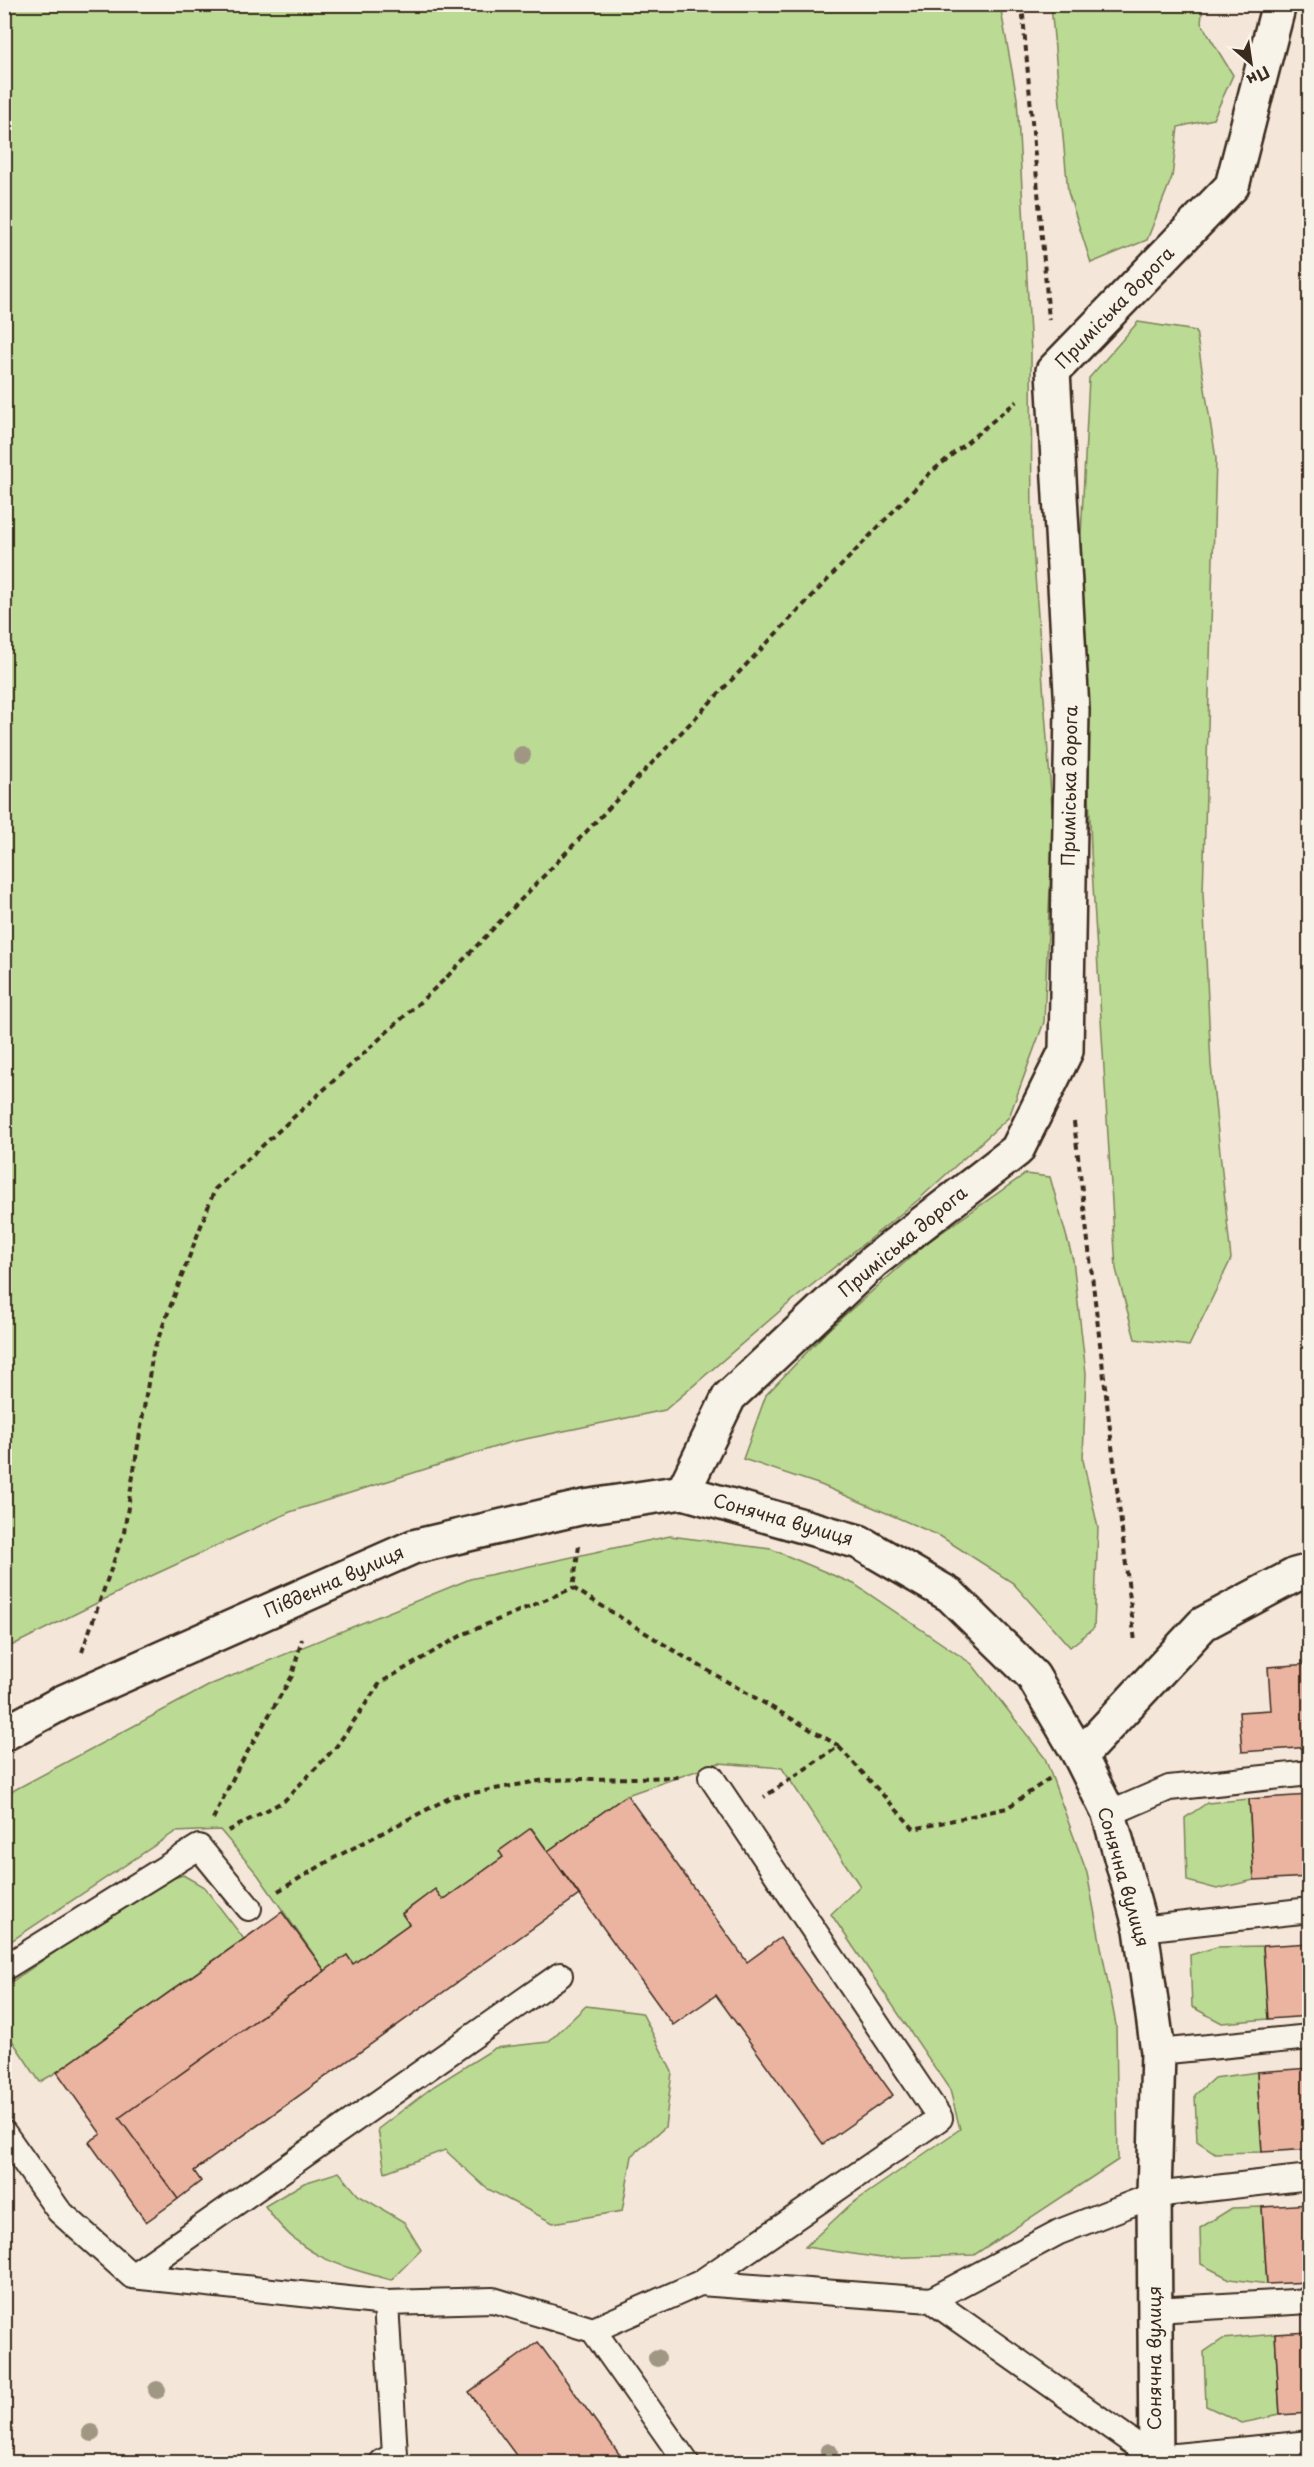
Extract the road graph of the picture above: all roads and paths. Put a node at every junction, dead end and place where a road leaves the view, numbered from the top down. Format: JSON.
{"nodes":[{"id":1,"x":1022,"y":4,"type":"edge"},
{"id":2,"x":1279,"y":4,"type":"edge"},
{"id":3,"x":1053,"y":371,"type":"junction"},
{"id":4,"x":1073,"y":1110,"type":"dead end"},
{"id":5,"x":683,"y":1492,"type":"junction"},
{"id":6,"x":584,"y":1507,"type":"junction"},
{"id":7,"x":1310,"y":1571,"type":"edge"},
{"id":8,"x":573,"y":1588,"type":"junction"},
{"id":9,"x":316,"y":1590,"type":"junction"},
{"id":10,"x":1141,"y":1693,"type":"junction"},
{"id":11,"x":65,"y":1701,"type":"junction"},
{"id":12,"x":4,"y":1734,"type":"edge"},
{"id":13,"x":839,"y":1746,"type":"junction"},
{"id":14,"x":1080,"y":1756,"type":"junction"},
{"id":15,"x":1310,"y":1773,"type":"edge"},
{"id":16,"x":711,"y":1777,"type":"joint"},
{"id":17,"x":1109,"y":1814,"type":"junction"},
{"id":18,"x":736,"y":1815,"type":"junction"},
{"id":19,"x":199,"y":1847,"type":"junction"},
{"id":20,"x":249,"y":1908,"type":"joint"},
{"id":21,"x":1310,"y":1910,"type":"edge"},
{"id":22,"x":1141,"y":1929,"type":"junction"},
{"id":23,"x":4,"y":1968,"type":"edge"},
{"id":24,"x":560,"y":1975,"type":"dead end"},
{"id":25,"x":1310,"y":2037,"type":"edge"},
{"id":26,"x":1158,"y":2052,"type":"junction"},
{"id":27,"x":4,"y":2133,"type":"edge"},
{"id":28,"x":1310,"y":2177,"type":"edge"},
{"id":29,"x":1154,"y":2195,"type":"junction"},
{"id":30,"x":132,"y":2277,"type":"junction"},
{"id":31,"x":700,"y":2283,"type":"junction"},
{"id":32,"x":931,"y":2300,"type":"junction"},
{"id":33,"x":1310,"y":2301,"type":"edge"},
{"id":34,"x":386,"y":2303,"type":"junction"},
{"id":35,"x":1155,"y":2310,"type":"junction"},
{"id":36,"x":593,"y":2330,"type":"junction"},
{"id":37,"x":1310,"y":2443,"type":"edge"},
{"id":38,"x":1156,"y":2460,"type":"edge"},
{"id":39,"x":382,"y":2463,"type":"edge"},
{"id":40,"x":686,"y":2463,"type":"edge"}],
"edges":[{"from":1,"to":3,"type":"path"},
{"from":2,"to":3,"type":"street","name":"Приміська дорога"},
{"from":3,"to":5,"type":"street","name":"Приміська дорога"},
{"from":3,"to":11,"type":"path"},
{"from":4,"to":10,"type":"path"},
{"from":5,"to":6,"type":"street","name":"Південна вулиця"},
{"from":5,"to":14,"type":"street","name":"Сонячна вулиця"},
{"from":6,"to":8,"type":"path"},
{"from":6,"to":9,"type":"street","name":"Південна вулиця"},
{"from":7,"to":10,"type":"street"},
{"from":8,"to":13,"type":"path"},
{"from":8,"to":19,"type":"path"},
{"from":9,"to":11,"type":"street","name":"Південна вулиця"},
{"from":9,"to":19,"type":"path"},
{"from":10,"to":14,"type":"street"},
{"from":11,"to":12,"type":"street","name":"Південна вулиця"},
{"from":13,"to":14,"type":"path"},
{"from":13,"to":18,"type":"path"},
{"from":14,"to":17,"type":"street","name":"Сонячна вулиця"},
{"from":15,"to":17,"type":"lane"},
{"from":16,"to":18,"type":"lane"},
{"from":16,"to":20,"type":"path"},
{"from":17,"to":22,"type":"street","name":"Сонячна вулиця"},
{"from":18,"to":31,"type":"lane"},
{"from":19,"to":20,"type":"lane"},
{"from":19,"to":23,"type":"lane"},
{"from":21,"to":22,"type":"lane"},
{"from":22,"to":26,"type":"street","name":"Сонячна вулиця"},
{"from":24,"to":30,"type":"lane"},
{"from":25,"to":26,"type":"lane"},
{"from":26,"to":29,"type":"street","name":"Сонячна вулиця"},
{"from":27,"to":30,"type":"lane"},
{"from":28,"to":29,"type":"lane"},
{"from":29,"to":32,"type":"lane"},
{"from":29,"to":35,"type":"street","name":"Сонячна вулиця"},
{"from":30,"to":34,"type":"lane"},
{"from":31,"to":32,"type":"lane"},
{"from":31,"to":36,"type":"lane"},
{"from":32,"to":38,"type":"lane"},
{"from":33,"to":35,"type":"lane"},
{"from":34,"to":36,"type":"lane"},
{"from":34,"to":39,"type":"lane"},
{"from":35,"to":38,"type":"street","name":"Сонячна вулиця"},
{"from":36,"to":40,"type":"lane"},
{"from":37,"to":38,"type":"lane"}]}
